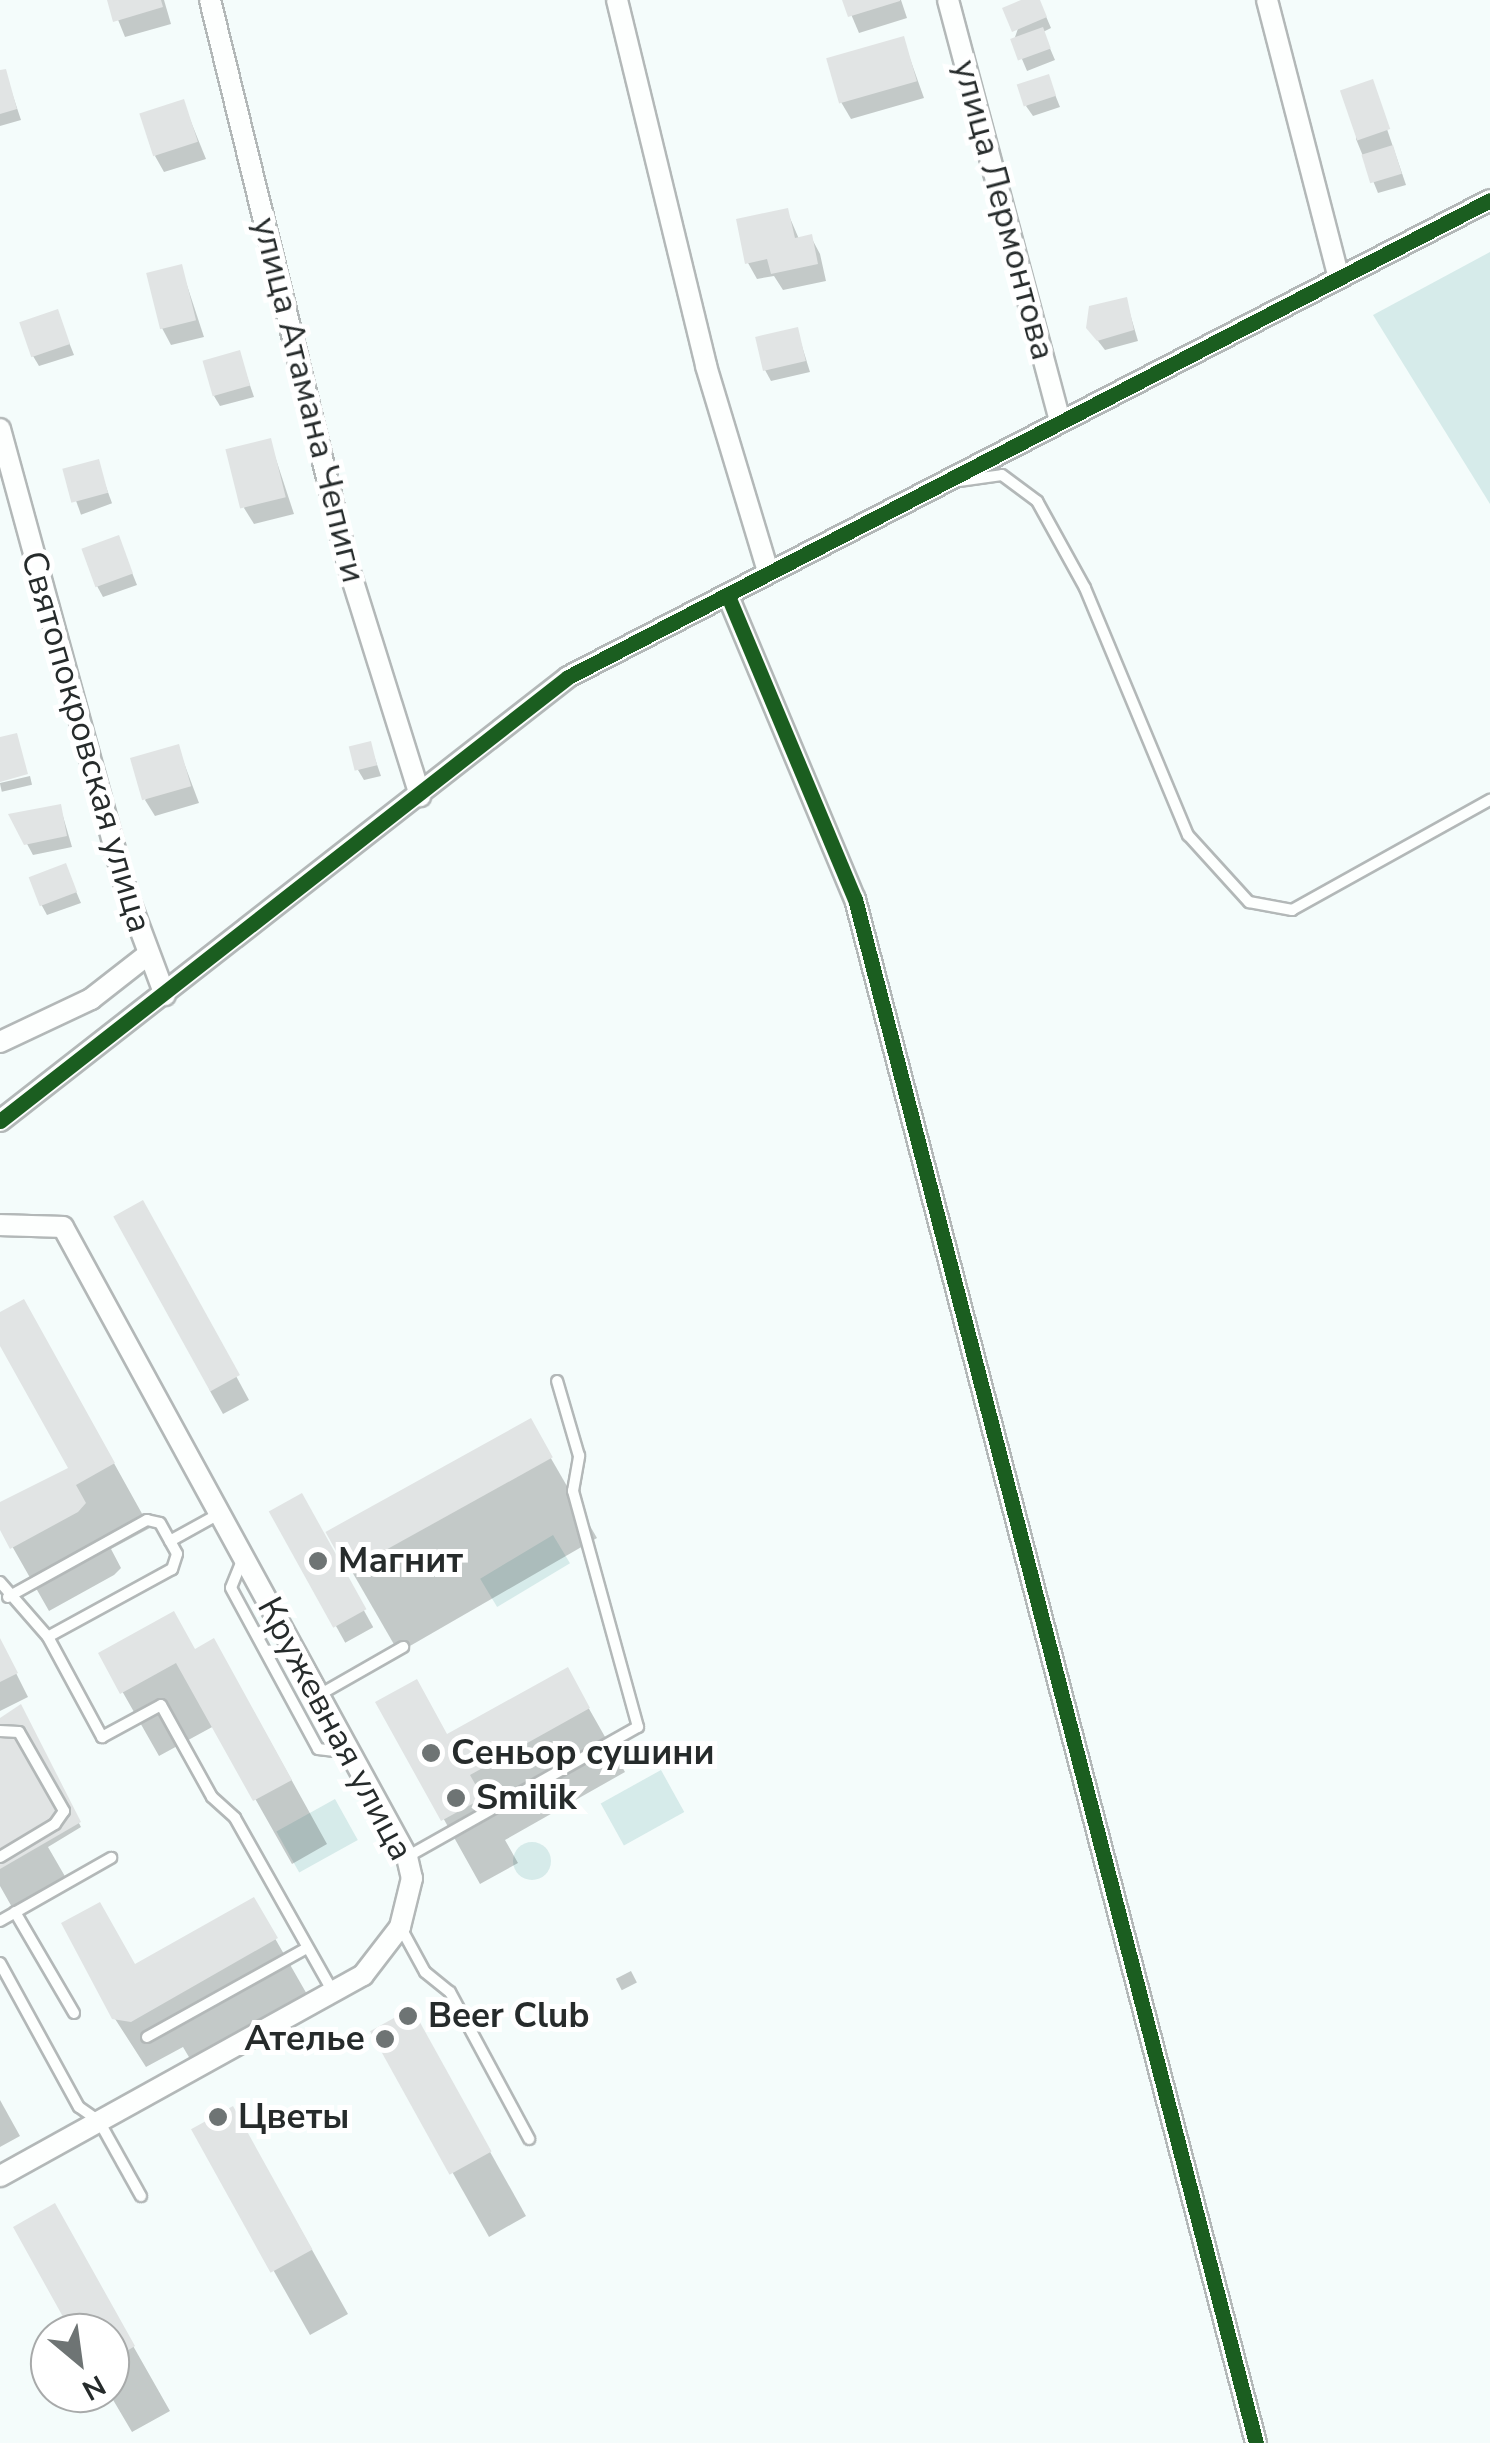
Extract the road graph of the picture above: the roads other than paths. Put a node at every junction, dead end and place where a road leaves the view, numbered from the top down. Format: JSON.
{"nodes":[{"id":1,"x":210,"y":0,"type":"edge"},
{"id":2,"x":616,"y":0,"type":"edge"},
{"id":3,"x":948,"y":0,"type":"edge"},
{"id":4,"x":1267,"y":0,"type":"edge"},
{"id":5,"x":1490,"y":200,"type":"edge"},
{"id":6,"x":1339,"y":278,"type":"junction"},
{"id":7,"x":1060,"y":420,"type":"junction"},
{"id":8,"x":0,"y":429,"type":"edge"},
{"id":9,"x":943,"y":483,"type":"junction"},
{"id":10,"x":768,"y":572,"type":"junction"},
{"id":11,"x":728,"y":596,"type":"junction"},
{"id":12,"x":420,"y":796,"type":"junction"},
{"id":13,"x":1490,"y":800,"type":"edge"},
{"id":14,"x":146,"y":956,"type":"junction"},
{"id":15,"x":165,"y":995,"type":"junction"},
{"id":16,"x":0,"y":1042,"type":"edge"},
{"id":17,"x":0,"y":1121,"type":"edge"},
{"id":18,"x":0,"y":1224,"type":"edge"},
{"id":19,"x":557,"y":1380,"type":"dead end"},
{"id":20,"x":220,"y":1514,"type":"junction"},
{"id":21,"x":170,"y":1541,"type":"junction"},
{"id":22,"x":243,"y":1557,"type":"junction"},
{"id":23,"x":0,"y":1582,"type":"edge"},
{"id":24,"x":8,"y":1597,"type":"junction"},
{"id":25,"x":48,"y":1637,"type":"junction"},
{"id":26,"x":403,"y":1647,"type":"dead end"},
{"id":27,"x":319,"y":1695,"type":"junction"},
{"id":28,"x":0,"y":1730,"type":"edge"},
{"id":29,"x":350,"y":1753,"type":"junction"},
{"id":30,"x":0,"y":1857,"type":"edge"},
{"id":31,"x":407,"y":1857,"type":"junction"},
{"id":32,"x":111,"y":1858,"type":"dead end"},
{"id":33,"x":15,"y":1912,"type":"junction"},
{"id":34,"x":0,"y":1921,"type":"edge"},
{"id":35,"x":400,"y":1927,"type":"junction"},
{"id":36,"x":307,"y":1948,"type":"junction"},
{"id":37,"x":0,"y":1963,"type":"edge"},
{"id":38,"x":333,"y":1993,"type":"junction"},
{"id":39,"x":74,"y":2013,"type":"dead end"},
{"id":40,"x":148,"y":2037,"type":"dead end"},
{"id":41,"x":100,"y":2121,"type":"junction"},
{"id":42,"x":528,"y":2138,"type":"dead end"},
{"id":43,"x":0,"y":2176,"type":"edge"},
{"id":44,"x":142,"y":2196,"type":"dead end"},
{"id":45,"x":1256,"y":2443,"type":"edge"}],
"edges":[{"from":1,"to":12,"type":"street","name":"улица Атамана Чепиги"},
{"from":2,"to":10,"type":"street"},
{"from":3,"to":7,"type":"street","name":"улица Лермонтова"},
{"from":4,"to":6,"type":"street"},
{"from":5,"to":6,"type":"street"},
{"from":6,"to":7,"type":"street"},
{"from":7,"to":9,"type":"street"},
{"from":8,"to":14,"type":"street","name":"Святопокровская улица"},
{"from":9,"to":10,"type":"street"},
{"from":9,"to":13,"type":"lane"},
{"from":10,"to":11,"type":"street"},
{"from":11,"to":12,"type":"street"},
{"from":11,"to":45,"type":"street"},
{"from":12,"to":15,"type":"street"},
{"from":14,"to":15,"type":"street","name":"Святопокровская улица"},
{"from":14,"to":16,"type":"street"},
{"from":15,"to":17,"type":"street"},
{"from":18,"to":20,"type":"street","name":"Кружевная улица"},
{"from":19,"to":31,"type":"lane"},
{"from":20,"to":21,"type":"lane"},
{"from":20,"to":22,"type":"street","name":"Кружевная улица"},
{"from":21,"to":24,"type":"lane"},
{"from":21,"to":25,"type":"lane"},
{"from":22,"to":27,"type":"street","name":"Кружевная улица"},
{"from":22,"to":29,"type":"lane"},
{"from":23,"to":24,"type":"lane"},
{"from":24,"to":25,"type":"lane"},
{"from":25,"to":36,"type":"lane"},
{"from":26,"to":27,"type":"lane"},
{"from":27,"to":29,"type":"street","name":"Кружевная улица"},
{"from":28,"to":30,"type":"lane"},
{"from":29,"to":31,"type":"street","name":"Кружевная улица"},
{"from":31,"to":35,"type":"street","name":"Кружевная улица"},
{"from":32,"to":33,"type":"lane"},
{"from":33,"to":34,"type":"lane"},
{"from":33,"to":39,"type":"lane"},
{"from":35,"to":38,"type":"street","name":"Кружевная улица"},
{"from":35,"to":42,"type":"lane"},
{"from":36,"to":38,"type":"lane"},
{"from":36,"to":40,"type":"lane"},
{"from":37,"to":41,"type":"lane"},
{"from":38,"to":41,"type":"street","name":"Кружевная улица"},
{"from":41,"to":43,"type":"street","name":"Кружевная улица"},
{"from":41,"to":44,"type":"lane"}]}
